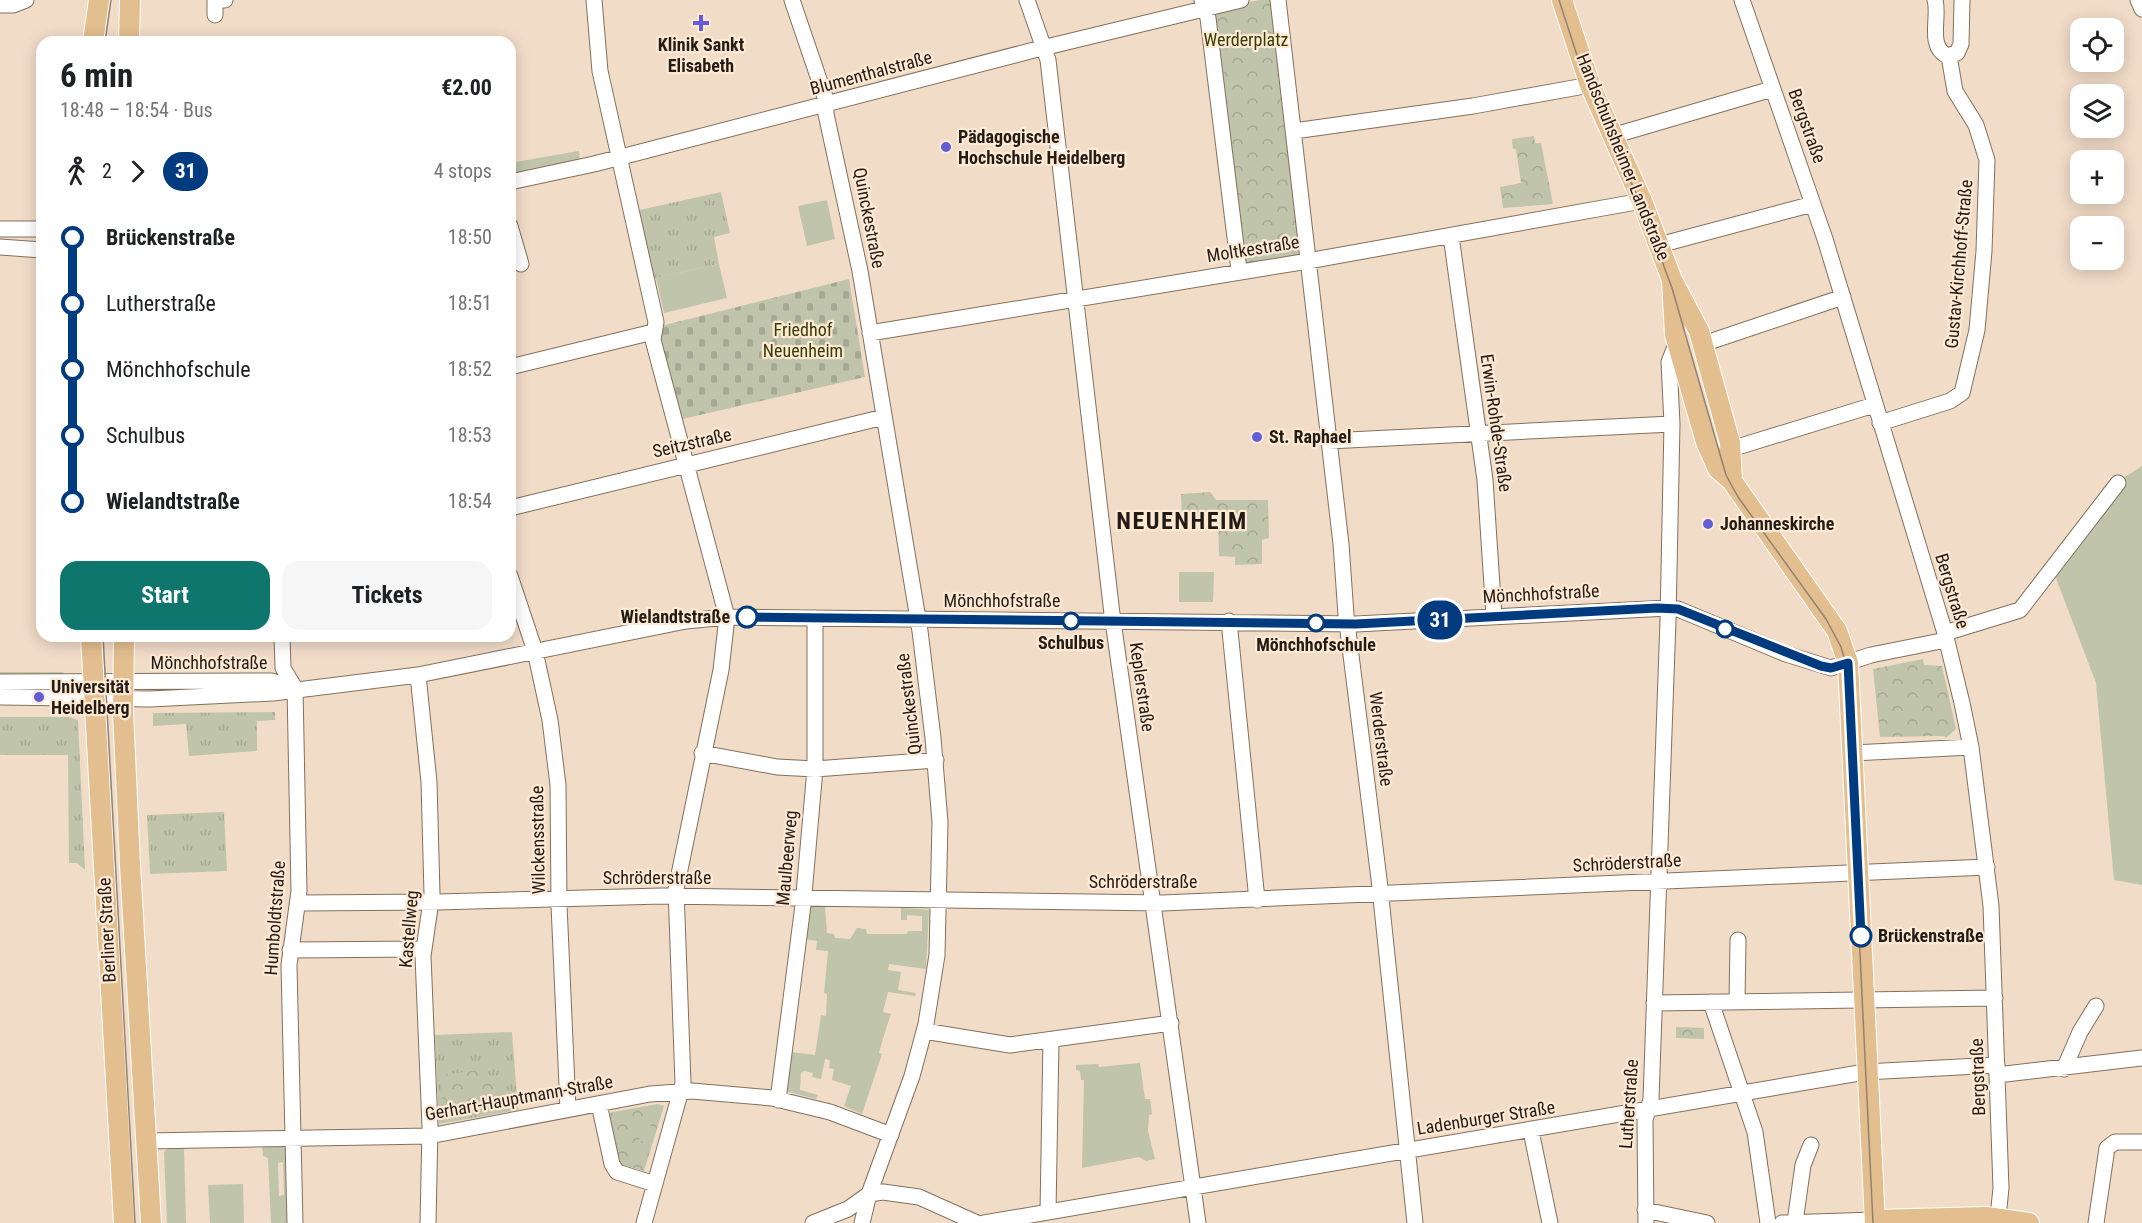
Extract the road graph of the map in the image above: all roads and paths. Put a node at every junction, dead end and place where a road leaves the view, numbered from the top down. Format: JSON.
{"nodes":[{"id":1,"x":26,"y":0,"type":"edge"},
{"id":2,"x":99,"y":0,"type":"edge"},
{"id":3,"x":130,"y":0,"type":"edge"},
{"id":4,"x":225,"y":0,"type":"edge"},
{"id":5,"x":594,"y":0,"type":"edge"},
{"id":6,"x":792,"y":0,"type":"edge"},
{"id":7,"x":1027,"y":0,"type":"edge"},
{"id":8,"x":1241,"y":0,"type":"edge"},
{"id":9,"x":1278,"y":0,"type":"edge"},
{"id":10,"x":1562,"y":0,"type":"edge"},
{"id":11,"x":1742,"y":0,"type":"edge"},
{"id":12,"x":1935,"y":0,"type":"edge"},
{"id":13,"x":1962,"y":0,"type":"edge"},
{"id":14,"x":2138,"y":0,"type":"edge"},
{"id":15,"x":1204,"y":4,"type":"edge"},
{"id":16,"x":0,"y":5,"type":"edge"},
{"id":17,"x":2142,"y":9,"type":"edge"},
{"id":18,"x":215,"y":15,"type":"dead end"},
{"id":19,"x":94,"y":36,"type":"edge"},
{"id":20,"x":129,"y":36,"type":"edge"},
{"id":21,"x":1046,"y":54,"type":"junction"},
{"id":22,"x":1949,"y":56,"type":"junction"},
{"id":23,"x":1590,"y":85,"type":"junction"},
{"id":24,"x":1772,"y":89,"type":"junction"},
{"id":25,"x":826,"y":105,"type":"junction"},
{"id":26,"x":1294,"y":131,"type":"junction"},
{"id":27,"x":1612,"y":136,"type":"junction"},
{"id":28,"x":618,"y":156,"type":"junction"},
{"id":29,"x":516,"y":181,"type":"edge"},
{"id":30,"x":1642,"y":201,"type":"junction"},
{"id":31,"x":1814,"y":204,"type":"junction"},
{"id":32,"x":0,"y":229,"type":"edge"},
{"id":33,"x":1450,"y":236,"type":"junction"},
{"id":34,"x":36,"y":237,"type":"edge"},
{"id":35,"x":36,"y":239,"type":"edge"},
{"id":36,"x":1659,"y":245,"type":"junction"},
{"id":37,"x":516,"y":247,"type":"edge"},
{"id":38,"x":0,"y":248,"type":"edge"},
{"id":39,"x":1308,"y":261,"type":"junction"},
{"id":40,"x":521,"y":264,"type":"dead end"},
{"id":41,"x":1239,"y":270,"type":"junction"},
{"id":42,"x":1672,"y":280,"type":"junction"},
{"id":43,"x":1843,"y":297,"type":"junction"},
{"id":44,"x":1077,"y":303,"type":"junction"},
{"id":45,"x":653,"y":332,"type":"junction"},
{"id":46,"x":870,"y":333,"type":"junction"},
{"id":47,"x":1677,"y":342,"type":"junction"},
{"id":48,"x":1702,"y":344,"type":"junction"},
{"id":49,"x":516,"y":366,"type":"edge"},
{"id":50,"x":1874,"y":405,"type":"junction"},
{"id":51,"x":884,"y":417,"type":"junction"},
{"id":52,"x":1880,"y":423,"type":"junction"},
{"id":53,"x":1672,"y":424,"type":"junction"},
{"id":54,"x":1478,"y":434,"type":"junction"},
{"id":55,"x":1328,"y":441,"type":"junction"},
{"id":56,"x":1731,"y":449,"type":"junction"},
{"id":57,"x":686,"y":465,"type":"junction"},
{"id":58,"x":1732,"y":481,"type":"junction"},
{"id":59,"x":2118,"y":483,"type":"dead end"},
{"id":60,"x":516,"y":507,"type":"edge"},
{"id":61,"x":516,"y":594,"type":"edge"},
{"id":62,"x":1668,"y":608,"type":"junction"},
{"id":63,"x":1494,"y":616,"type":"junction"},
{"id":64,"x":727,"y":617,"type":"junction"},
{"id":65,"x":815,"y":618,"type":"junction"},
{"id":66,"x":917,"y":620,"type":"junction"},
{"id":67,"x":1229,"y":621,"type":"junction"},
{"id":68,"x":1347,"y":624,"type":"junction"},
{"id":69,"x":1114,"y":626,"type":"junction"},
{"id":70,"x":1945,"y":636,"type":"junction"},
{"id":71,"x":91,"y":642,"type":"edge"},
{"id":72,"x":124,"y":642,"type":"edge"},
{"id":73,"x":282,"y":642,"type":"edge"},
{"id":74,"x":535,"y":651,"type":"junction"},
{"id":75,"x":1848,"y":663,"type":"junction"},
{"id":76,"x":418,"y":675,"type":"junction"},
{"id":77,"x":0,"y":682,"type":"edge"},
{"id":78,"x":295,"y":688,"type":"junction"},
{"id":79,"x":94,"y":690,"type":"junction"},
{"id":80,"x":123,"y":690,"type":"junction"},
{"id":81,"x":0,"y":697,"type":"edge"},
{"id":82,"x":1971,"y":747,"type":"junction"},
{"id":83,"x":702,"y":753,"type":"junction"},
{"id":84,"x":1853,"y":753,"type":"junction"},
{"id":85,"x":936,"y":760,"type":"junction"},
{"id":86,"x":815,"y":769,"type":"junction"},
{"id":87,"x":1987,"y":867,"type":"junction"},
{"id":88,"x":1858,"y":872,"type":"junction"},
{"id":89,"x":1658,"y":881,"type":"junction"},
{"id":90,"x":1380,"y":895,"type":"junction"},
{"id":91,"x":676,"y":897,"type":"junction"},
{"id":92,"x":804,"y":898,"type":"junction"},
{"id":93,"x":559,"y":899,"type":"junction"},
{"id":94,"x":1257,"y":900,"type":"junction"},
{"id":95,"x":939,"y":901,"type":"junction"},
{"id":96,"x":431,"y":902,"type":"junction"},
{"id":97,"x":298,"y":903,"type":"junction"},
{"id":98,"x":1154,"y":907,"type":"junction"},
{"id":99,"x":1738,"y":940,"type":"dead end"},
{"id":100,"x":424,"y":949,"type":"junction"},
{"id":101,"x":290,"y":950,"type":"junction"},
{"id":102,"x":1995,"y":998,"type":"junction"},
{"id":103,"x":1864,"y":1000,"type":"junction"},
{"id":104,"x":1737,"y":1001,"type":"junction"},
{"id":105,"x":1711,"y":1002,"type":"junction"},
{"id":106,"x":1654,"y":1003,"type":"junction"},
{"id":107,"x":2097,"y":1006,"type":"dead end"},
{"id":108,"x":1171,"y":1023,"type":"junction"},
{"id":109,"x":924,"y":1031,"type":"junction"},
{"id":110,"x":1051,"y":1040,"type":"junction"},
{"id":111,"x":2142,"y":1058,"type":"edge"},
{"id":112,"x":1997,"y":1065,"type":"junction"},
{"id":113,"x":2071,"y":1068,"type":"junction"},
{"id":114,"x":1867,"y":1072,"type":"junction"},
{"id":115,"x":681,"y":1092,"type":"junction"},
{"id":116,"x":1743,"y":1094,"type":"junction"},
{"id":117,"x":778,"y":1100,"type":"junction"},
{"id":118,"x":599,"y":1104,"type":"junction"},
{"id":119,"x":567,"y":1109,"type":"junction"},
{"id":120,"x":1647,"y":1110,"type":"junction"},
{"id":121,"x":1531,"y":1131,"type":"junction"},
{"id":122,"x":891,"y":1134,"type":"junction"},
{"id":123,"x":429,"y":1136,"type":"junction"},
{"id":124,"x":294,"y":1137,"type":"junction"},
{"id":125,"x":148,"y":1141,"type":"junction"},
{"id":126,"x":2142,"y":1142,"type":"edge"},
{"id":127,"x":1811,"y":1145,"type":"dead end"},
{"id":128,"x":1409,"y":1150,"type":"junction"},
{"id":129,"x":655,"y":1184,"type":"junction"},
{"id":130,"x":1194,"y":1187,"type":"junction"},
{"id":131,"x":869,"y":1194,"type":"junction"},
{"id":132,"x":1048,"y":1212,"type":"junction"},
{"id":133,"x":1645,"y":1216,"type":"edge"},
{"id":134,"x":1875,"y":1221,"type":"edge"},
{"id":135,"x":2013,"y":1221,"type":"edge"},
{"id":136,"x":1789,"y":1222,"type":"edge"},
{"id":137,"x":124,"y":1223,"type":"edge"},
{"id":138,"x":151,"y":1223,"type":"edge"},
{"id":139,"x":295,"y":1223,"type":"edge"},
{"id":140,"x":428,"y":1223,"type":"edge"},
{"id":141,"x":644,"y":1223,"type":"edge"},
{"id":142,"x":813,"y":1223,"type":"edge"},
{"id":143,"x":862,"y":1223,"type":"edge"},
{"id":144,"x":977,"y":1223,"type":"edge"},
{"id":145,"x":984,"y":1223,"type":"edge"},
{"id":146,"x":1198,"y":1223,"type":"edge"},
{"id":147,"x":1415,"y":1223,"type":"edge"},
{"id":148,"x":1550,"y":1223,"type":"edge"},
{"id":149,"x":1707,"y":1223,"type":"edge"},
{"id":150,"x":1768,"y":1223,"type":"edge"},
{"id":151,"x":2096,"y":1223,"type":"edge"}],
"edges":[{"from":1,"to":16,"type":"street"},
{"from":2,"to":19,"type":"main road"},
{"from":3,"to":20,"type":"main road"},
{"from":4,"to":18,"type":"street"},
{"from":5,"to":28,"type":"street"},
{"from":6,"to":25,"type":"street","name":"Quinckestraße"},
{"from":7,"to":21,"type":"street","name":"Keplerstraße"},
{"from":8,"to":15,"type":"street","name":"Blumenthalstraße"},
{"from":9,"to":26,"type":"street"},
{"from":10,"to":23,"type":"main road","name":"Handschuhsheimer Landstraße"},
{"from":11,"to":24,"type":"street","name":"Bergstraße"},
{"from":12,"to":22,"type":"street"},
{"from":13,"to":22,"type":"street"},
{"from":14,"to":17,"type":"street"},
{"from":15,"to":21,"type":"street","name":"Blumenthalstraße"},
{"from":15,"to":41,"type":"street"},
{"from":21,"to":25,"type":"street","name":"Blumenthalstraße"},
{"from":21,"to":44,"type":"street","name":"Keplerstraße"},
{"from":22,"to":52,"type":"street","name":"Gustav-Kirchhoff-Straße"},
{"from":23,"to":26,"type":"street"},
{"from":23,"to":27,"type":"main road","name":"Handschuhsheimer Landstraße"},
{"from":24,"to":27,"type":"street"},
{"from":24,"to":31,"type":"street","name":"Bergstraße"},
{"from":25,"to":28,"type":"street","name":"Blumenthalstraße"},
{"from":25,"to":46,"type":"street","name":"Quinckestraße"},
{"from":26,"to":39,"type":"street"},
{"from":27,"to":30,"type":"main road","name":"Handschuhsheimer Landstraße"},
{"from":28,"to":29,"type":"street","name":"Blumenthalstraße"},
{"from":28,"to":45,"type":"street"},
{"from":30,"to":33,"type":"street","name":"Moltkestraße"},
{"from":30,"to":36,"type":"main road","name":"Handschuhsheimer Landstraße"},
{"from":31,"to":36,"type":"street"},
{"from":31,"to":43,"type":"street","name":"Bergstraße"},
{"from":32,"to":34,"type":"street"},
{"from":33,"to":39,"type":"street","name":"Moltkestraße"},
{"from":33,"to":54,"type":"street","name":"Erwin-Rohde-Straße"},
{"from":35,"to":38,"type":"street"},
{"from":36,"to":42,"type":"main road","name":"Handschuhsheimer Landstraße"},
{"from":37,"to":40,"type":"street"},
{"from":39,"to":41,"type":"street","name":"Moltkestraße"},
{"from":39,"to":55,"type":"street","name":"Werderstraße"},
{"from":41,"to":44,"type":"street","name":"Moltkestraße"},
{"from":42,"to":47,"type":"main road","name":"Handschuhsheimer Landstraße"},
{"from":42,"to":48,"type":"main road","name":"Handschuhsheimer Landstraße"},
{"from":43,"to":48,"type":"street"},
{"from":43,"to":50,"type":"street","name":"Bergstraße"},
{"from":44,"to":46,"type":"street","name":"Moltkestraße"},
{"from":44,"to":69,"type":"street","name":"Keplerstraße"},
{"from":45,"to":49,"type":"street"},
{"from":45,"to":57,"type":"street"},
{"from":46,"to":51,"type":"street","name":"Quinckestraße"},
{"from":47,"to":53,"type":"street","name":"Lutherstraße"},
{"from":47,"to":58,"type":"main road","name":"Handschuhsheimer Landstraße"},
{"from":48,"to":56,"type":"main road","name":"Handschuhsheimer Landstraße"},
{"from":50,"to":52,"type":"street","name":"Bergstraße"},
{"from":50,"to":56,"type":"street"},
{"from":51,"to":57,"type":"street","name":"Seitzstraße"},
{"from":51,"to":66,"type":"street","name":"Quinckestraße"},
{"from":52,"to":70,"type":"street","name":"Bergstraße"},
{"from":53,"to":54,"type":"street"},
{"from":53,"to":62,"type":"street","name":"Lutherstraße"},
{"from":54,"to":55,"type":"street"},
{"from":54,"to":63,"type":"street","name":"Erwin-Rohde-Straße"},
{"from":55,"to":68,"type":"street","name":"Werderstraße"},
{"from":56,"to":58,"type":"main road","name":"Handschuhsheimer Landstraße"},
{"from":57,"to":60,"type":"street","name":"Seitzstraße"},
{"from":57,"to":64,"type":"street"},
{"from":58,"to":75,"type":"main road","name":"Handschuhsheimer Landstraße"},
{"from":59,"to":70,"type":"street","name":"Mönchhofstraße"},
{"from":61,"to":74,"type":"street","name":"Wilckensstraße"},
{"from":62,"to":63,"type":"street","name":"Mönchhofstraße"},
{"from":62,"to":75,"type":"street","name":"Mönchhofstraße"},
{"from":62,"to":89,"type":"street","name":"Lutherstraße"},
{"from":63,"to":68,"type":"street","name":"Mönchhofstraße"},
{"from":64,"to":65,"type":"street","name":"Mönchhofstraße"},
{"from":64,"to":74,"type":"street","name":"Mönchhofstraße"},
{"from":64,"to":83,"type":"street"},
{"from":65,"to":66,"type":"street","name":"Mönchhofstraße"},
{"from":65,"to":86,"type":"street","name":"Maulbeerweg"},
{"from":66,"to":69,"type":"street","name":"Mönchhofstraße"},
{"from":66,"to":85,"type":"street","name":"Quinckestraße"},
{"from":67,"to":68,"type":"street","name":"Mönchhofstraße"},
{"from":67,"to":69,"type":"street","name":"Mönchhofstraße"},
{"from":67,"to":94,"type":"street"},
{"from":68,"to":90,"type":"street","name":"Werderstraße"},
{"from":69,"to":98,"type":"street","name":"Keplerstraße"},
{"from":70,"to":75,"type":"street","name":"Mönchhofstraße"},
{"from":70,"to":82,"type":"street","name":"Bergstraße"},
{"from":71,"to":79,"type":"main road","name":"Berliner Straße"},
{"from":72,"to":80,"type":"main road","name":"Berliner Straße"},
{"from":73,"to":78,"type":"street"},
{"from":74,"to":76,"type":"street","name":"Mönchhofstraße"},
{"from":74,"to":93,"type":"street","name":"Wilckensstraße"},
{"from":75,"to":84,"type":"main road"},
{"from":76,"to":78,"type":"street","name":"Mönchhofstraße"},
{"from":76,"to":96,"type":"street","name":"Kastellweg"},
{"from":77,"to":79,"type":"street"},
{"from":78,"to":80,"type":"street","name":"Mönchhofstraße"},
{"from":78,"to":97,"type":"street","name":"Humboldtstraße"},
{"from":79,"to":80,"type":"street","name":"Mönchhofstraße"},
{"from":79,"to":81,"type":"street"},
{"from":79,"to":137,"type":"main road","name":"Berliner Straße"},
{"from":80,"to":125,"type":"main road","name":"Berliner Straße"},
{"from":82,"to":84,"type":"street"},
{"from":82,"to":87,"type":"street","name":"Bergstraße"},
{"from":83,"to":86,"type":"street"},
{"from":83,"to":91,"type":"street"},
{"from":84,"to":88,"type":"main road"},
{"from":85,"to":86,"type":"street"},
{"from":85,"to":95,"type":"street","name":"Quinckestraße"},
{"from":86,"to":92,"type":"street","name":"Maulbeerweg"},
{"from":87,"to":88,"type":"street","name":"Schröderstraße"},
{"from":87,"to":102,"type":"street","name":"Bergstraße"},
{"from":88,"to":89,"type":"street","name":"Schröderstraße"},
{"from":88,"to":103,"type":"main road"},
{"from":89,"to":90,"type":"street","name":"Schröderstraße"},
{"from":89,"to":106,"type":"street","name":"Lutherstraße"},
{"from":90,"to":94,"type":"street","name":"Schröderstraße"},
{"from":90,"to":128,"type":"street","name":"Werderstraße"},
{"from":91,"to":92,"type":"street","name":"Schröderstraße"},
{"from":91,"to":93,"type":"street","name":"Schröderstraße"},
{"from":91,"to":115,"type":"street"},
{"from":92,"to":95,"type":"street","name":"Schröderstraße"},
{"from":92,"to":117,"type":"street","name":"Maulbeerweg"},
{"from":93,"to":96,"type":"street","name":"Schröderstraße"},
{"from":93,"to":119,"type":"street","name":"Wilckensstraße"},
{"from":94,"to":98,"type":"street","name":"Schröderstraße"},
{"from":95,"to":98,"type":"street","name":"Schröderstraße"},
{"from":95,"to":109,"type":"street","name":"Quinckestraße"},
{"from":96,"to":97,"type":"street","name":"Schröderstraße"},
{"from":96,"to":100,"type":"street","name":"Kastellweg"},
{"from":97,"to":101,"type":"street","name":"Humboldtstraße"},
{"from":98,"to":108,"type":"street","name":"Keplerstraße"},
{"from":99,"to":104,"type":"street"},
{"from":100,"to":101,"type":"street"},
{"from":100,"to":123,"type":"street","name":"Kastellweg"},
{"from":101,"to":124,"type":"street","name":"Humboldtstraße"},
{"from":102,"to":103,"type":"street"},
{"from":102,"to":112,"type":"street","name":"Bergstraße"},
{"from":103,"to":104,"type":"street"},
{"from":103,"to":114,"type":"main road"},
{"from":104,"to":105,"type":"street"},
{"from":105,"to":106,"type":"street"},
{"from":105,"to":116,"type":"street"},
{"from":106,"to":120,"type":"street","name":"Lutherstraße"},
{"from":107,"to":113,"type":"street"},
{"from":108,"to":110,"type":"street"},
{"from":108,"to":130,"type":"street","name":"Keplerstraße"},
{"from":109,"to":110,"type":"street"},
{"from":109,"to":122,"type":"street","name":"Quinckestraße"},
{"from":110,"to":132,"type":"street"},
{"from":111,"to":113,"type":"street","name":"Ladenburger Straße"},
{"from":112,"to":113,"type":"street","name":"Ladenburger Straße"},
{"from":112,"to":114,"type":"street","name":"Ladenburger Straße"},
{"from":112,"to":135,"type":"street","name":"Bergstraße"},
{"from":114,"to":116,"type":"street","name":"Ladenburger Straße"},
{"from":114,"to":134,"type":"main road"},
{"from":115,"to":117,"type":"street","name":"Gerhart-Hauptmann-Straße"},
{"from":115,"to":118,"type":"street","name":"Gerhart-Hauptmann-Straße"},
{"from":115,"to":129,"type":"street"},
{"from":116,"to":120,"type":"street","name":"Ladenburger Straße"},
{"from":116,"to":150,"type":"street"},
{"from":117,"to":122,"type":"street","name":"Gerhart-Hauptmann-Straße"},
{"from":118,"to":119,"type":"street","name":"Gerhart-Hauptmann-Straße"},
{"from":118,"to":129,"type":"street"},
{"from":119,"to":123,"type":"street","name":"Gerhart-Hauptmann-Straße"},
{"from":120,"to":121,"type":"street","name":"Ladenburger Straße"},
{"from":120,"to":133,"type":"street","name":"Lutherstraße"},
{"from":121,"to":128,"type":"street","name":"Ladenburger Straße"},
{"from":121,"to":148,"type":"street"},
{"from":122,"to":131,"type":"street","name":"Quinckestraße"},
{"from":123,"to":124,"type":"street","name":"Gerhart-Hauptmann-Straße"},
{"from":123,"to":140,"type":"street","name":"Kastellweg"},
{"from":124,"to":125,"type":"street","name":"Gerhart-Hauptmann-Straße"},
{"from":124,"to":139,"type":"street","name":"Humboldtstraße"},
{"from":125,"to":138,"type":"main road","name":"Berliner Straße"},
{"from":126,"to":151,"type":"street"},
{"from":127,"to":136,"type":"street"},
{"from":128,"to":130,"type":"street","name":"Ladenburger Straße"},
{"from":128,"to":147,"type":"street","name":"Werderstraße"},
{"from":129,"to":141,"type":"street"},
{"from":130,"to":132,"type":"street","name":"Ladenburger Straße"},
{"from":130,"to":146,"type":"street","name":"Keplerstraße"},
{"from":131,"to":142,"type":"street"},
{"from":131,"to":143,"type":"street","name":"Quinckestraße"},
{"from":131,"to":144,"type":"street"},
{"from":132,"to":145,"type":"street","name":"Ladenburger Straße"},
{"from":133,"to":149,"type":"street"},
{"from":134,"to":135,"type":"main road"},
{"from":134,"to":136,"type":"street"}]}
